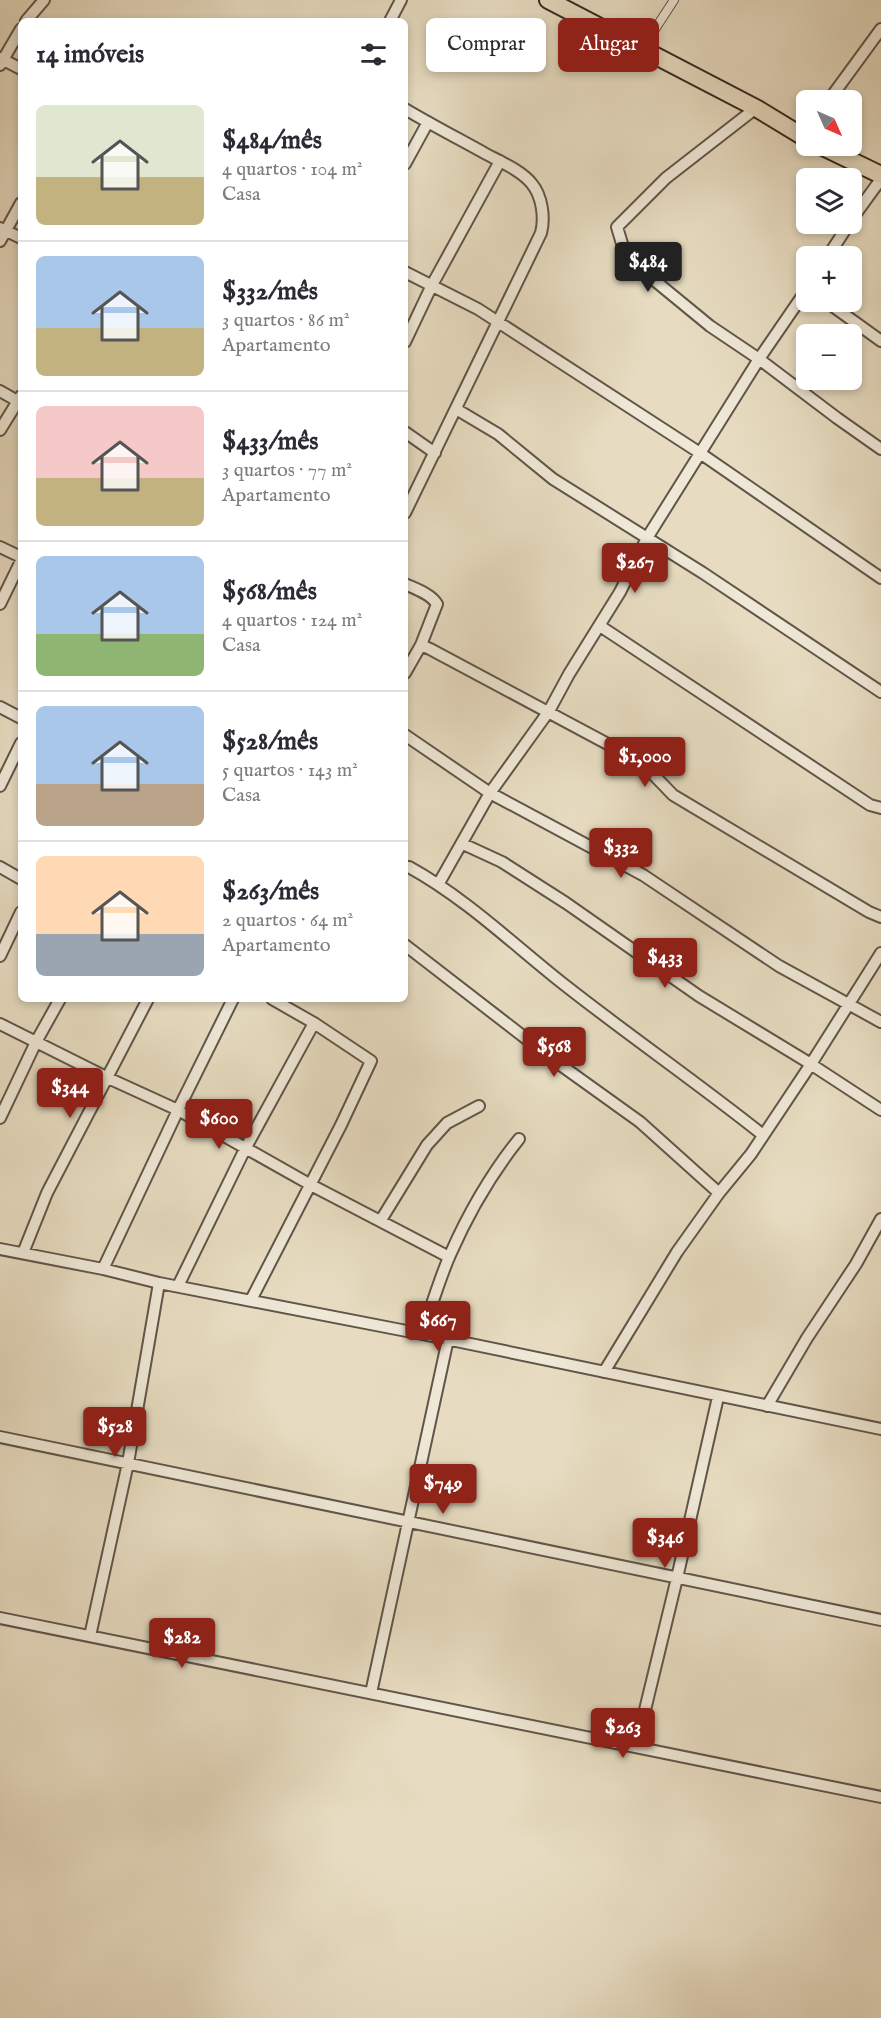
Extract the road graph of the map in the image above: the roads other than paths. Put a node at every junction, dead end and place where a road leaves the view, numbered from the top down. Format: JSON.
{"nodes":[{"id":1,"x":44,"y":0,"type":"edge"},
{"id":2,"x":401,"y":0,"type":"edge"},
{"id":3,"x":548,"y":0,"type":"edge"},
{"id":4,"x":674,"y":0,"type":"edge"},
{"id":5,"x":29,"y":18,"type":"edge"},
{"id":6,"x":392,"y":18,"type":"edge"},
{"id":7,"x":583,"y":18,"type":"edge"},
{"id":8,"x":659,"y":23,"type":"edge"},
{"id":9,"x":881,"y":29,"type":"edge"},
{"id":10,"x":18,"y":34,"type":"edge"},
{"id":11,"x":659,"y":58,"type":"edge"},
{"id":12,"x":1,"y":61,"type":"edge"},
{"id":13,"x":18,"y":68,"type":"edge"},
{"id":14,"x":836,"y":90,"type":"edge"},
{"id":15,"x":756,"y":108,"type":"junction"},
{"id":16,"x":408,"y":111,"type":"edge"},
{"id":17,"x":428,"y":122,"type":"junction"},
{"id":18,"x":796,"y":132,"type":"edge"},
{"id":19,"x":841,"y":156,"type":"edge"},
{"id":20,"x":408,"y":159,"type":"edge"},
{"id":21,"x":500,"y":161,"type":"junction"},
{"id":22,"x":881,"y":177,"type":"edge"},
{"id":23,"x":862,"y":205,"type":"edge"},
{"id":24,"x":18,"y":207,"type":"edge"},
{"id":25,"x":3,"y":229,"type":"edge"},
{"id":26,"x":18,"y":236,"type":"edge"},
{"id":27,"x":0,"y":241,"type":"edge"},
{"id":28,"x":408,"y":273,"type":"edge"},
{"id":29,"x":432,"y":285,"type":"junction"},
{"id":30,"x":796,"y":305,"type":"edge"},
{"id":31,"x":841,"y":312,"type":"edge"},
{"id":32,"x":498,"y":322,"type":"junction"},
{"id":33,"x":408,"y":336,"type":"edge"},
{"id":34,"x":881,"y":341,"type":"edge"},
{"id":35,"x":759,"y":359,"type":"junction"},
{"id":36,"x":0,"y":391,"type":"edge"},
{"id":37,"x":18,"y":399,"type":"edge"},
{"id":38,"x":18,"y":403,"type":"edge"},
{"id":39,"x":456,"y":409,"type":"junction"},
{"id":40,"x":0,"y":430,"type":"edge"},
{"id":41,"x":408,"y":434,"type":"edge"},
{"id":42,"x":881,"y":449,"type":"edge"},
{"id":43,"x":435,"y":453,"type":"junction"},
{"id":44,"x":700,"y":453,"type":"junction"},
{"id":45,"x":408,"y":507,"type":"edge"},
{"id":46,"x":647,"y":538,"type":"junction"},
{"id":47,"x":0,"y":547,"type":"edge"},
{"id":48,"x":18,"y":557,"type":"edge"},
{"id":49,"x":18,"y":565,"type":"edge"},
{"id":50,"x":881,"y":578,"type":"edge"},
{"id":51,"x":408,"y":586,"type":"edge"},
{"id":52,"x":0,"y":604,"type":"edge"},
{"id":53,"x":600,"y":626,"type":"junction"},
{"id":54,"x":421,"y":645,"type":"junction"},
{"id":55,"x":408,"y":668,"type":"edge"},
{"id":56,"x":881,"y":692,"type":"edge"},
{"id":57,"x":0,"y":707,"type":"edge"},
{"id":58,"x":549,"y":711,"type":"junction"},
{"id":59,"x":18,"y":716,"type":"edge"},
{"id":60,"x":408,"y":737,"type":"edge"},
{"id":61,"x":18,"y":749,"type":"edge"},
{"id":62,"x":0,"y":786,"type":"edge"},
{"id":63,"x":490,"y":793,"type":"junction"},
{"id":64,"x":881,"y":808,"type":"edge"},
{"id":65,"x":463,"y":844,"type":"junction"},
{"id":66,"x":0,"y":867,"type":"edge"},
{"id":67,"x":408,"y":867,"type":"edge"},
{"id":68,"x":18,"y":877,"type":"edge"},
{"id":69,"x":439,"y":884,"type":"junction"},
{"id":70,"x":881,"y":916,"type":"edge"},
{"id":71,"x":18,"y":918,"type":"edge"},
{"id":72,"x":408,"y":947,"type":"edge"},
{"id":73,"x":881,"y":953,"type":"edge"},
{"id":74,"x":0,"y":956,"type":"edge"},
{"id":75,"x":58,"y":1002,"type":"edge"},
{"id":76,"x":146,"y":1002,"type":"edge"},
{"id":77,"x":232,"y":1002,"type":"edge"},
{"id":78,"x":277,"y":1002,"type":"edge"},
{"id":79,"x":848,"y":1003,"type":"junction"},
{"id":80,"x":881,"y":1022,"type":"edge"},
{"id":81,"x":314,"y":1023,"type":"junction"},
{"id":82,"x":0,"y":1024,"type":"edge"},
{"id":83,"x":36,"y":1042,"type":"junction"},
{"id":84,"x":811,"y":1064,"type":"junction"},
{"id":85,"x":108,"y":1078,"type":"junction"},
{"id":86,"x":479,"y":1106,"type":"dead end"},
{"id":87,"x":178,"y":1110,"type":"junction"},
{"id":88,"x":881,"y":1110,"type":"edge"},
{"id":89,"x":0,"y":1118,"type":"edge"},
{"id":90,"x":763,"y":1136,"type":"junction"},
{"id":91,"x":519,"y":1139,"type":"dead end"},
{"id":92,"x":245,"y":1149,"type":"junction"},
{"id":93,"x":310,"y":1185,"type":"junction"},
{"id":94,"x":719,"y":1193,"type":"junction"},
{"id":95,"x":881,"y":1219,"type":"edge"},
{"id":96,"x":381,"y":1220,"type":"junction"},
{"id":97,"x":0,"y":1249,"type":"edge"},
{"id":98,"x":23,"y":1253,"type":"junction"},
{"id":99,"x":449,"y":1257,"type":"junction"},
{"id":100,"x":103,"y":1269,"type":"junction"},
{"id":101,"x":159,"y":1283,"type":"junction"},
{"id":102,"x":178,"y":1286,"type":"junction"},
{"id":103,"x":251,"y":1300,"type":"junction"},
{"id":104,"x":422,"y":1334,"type":"junction"},
{"id":105,"x":448,"y":1339,"type":"junction"},
{"id":106,"x":604,"y":1372,"type":"junction"},
{"id":107,"x":718,"y":1396,"type":"junction"},
{"id":108,"x":767,"y":1406,"type":"junction"},
{"id":109,"x":881,"y":1429,"type":"edge"},
{"id":110,"x":0,"y":1437,"type":"edge"},
{"id":111,"x":128,"y":1463,"type":"junction"},
{"id":112,"x":408,"y":1522,"type":"junction"},
{"id":113,"x":677,"y":1578,"type":"junction"},
{"id":114,"x":0,"y":1618,"type":"edge"},
{"id":115,"x":881,"y":1620,"type":"edge"},
{"id":116,"x":90,"y":1636,"type":"junction"},
{"id":117,"x":370,"y":1693,"type":"junction"},
{"id":118,"x":636,"y":1747,"type":"junction"},
{"id":119,"x":881,"y":1797,"type":"edge"}],
"edges":[{"from":1,"to":5,"type":"street"},
{"from":2,"to":6,"type":"street"},
{"from":3,"to":7,"type":"main road"},
{"from":4,"to":8,"type":"street"},
{"from":9,"to":14,"type":"street"},
{"from":10,"to":12,"type":"street"},
{"from":11,"to":15,"type":"main road"},
{"from":12,"to":13,"type":"street"},
{"from":15,"to":18,"type":"main road"},
{"from":15,"to":35,"type":"street"},
{"from":16,"to":17,"type":"street"},
{"from":17,"to":20,"type":"street"},
{"from":17,"to":21,"type":"street"},
{"from":19,"to":22,"type":"main road"},
{"from":21,"to":29,"type":"street"},
{"from":21,"to":32,"type":"street"},
{"from":22,"to":23,"type":"street"},
{"from":24,"to":25,"type":"street"},
{"from":25,"to":26,"type":"street"},
{"from":25,"to":27,"type":"street"},
{"from":28,"to":29,"type":"street"},
{"from":29,"to":32,"type":"street"},
{"from":29,"to":33,"type":"street"},
{"from":30,"to":35,"type":"street"},
{"from":31,"to":34,"type":"street"},
{"from":32,"to":39,"type":"street"},
{"from":32,"to":44,"type":"street"},
{"from":35,"to":42,"type":"street"},
{"from":35,"to":44,"type":"street"},
{"from":36,"to":37,"type":"street"},
{"from":38,"to":40,"type":"street"},
{"from":39,"to":43,"type":"street"},
{"from":39,"to":46,"type":"street"},
{"from":41,"to":43,"type":"street"},
{"from":43,"to":45,"type":"street"},
{"from":44,"to":46,"type":"street"},
{"from":44,"to":50,"type":"street"},
{"from":46,"to":53,"type":"street"},
{"from":46,"to":56,"type":"street"},
{"from":47,"to":48,"type":"street"},
{"from":49,"to":52,"type":"street"},
{"from":51,"to":54,"type":"street"},
{"from":53,"to":58,"type":"street"},
{"from":53,"to":64,"type":"street"},
{"from":54,"to":55,"type":"street"},
{"from":54,"to":58,"type":"street"},
{"from":57,"to":59,"type":"street"},
{"from":58,"to":63,"type":"street"},
{"from":58,"to":70,"type":"street"},
{"from":60,"to":63,"type":"street"},
{"from":61,"to":62,"type":"street"},
{"from":63,"to":65,"type":"street"},
{"from":63,"to":79,"type":"street"},
{"from":65,"to":69,"type":"street"},
{"from":65,"to":84,"type":"street"},
{"from":66,"to":68,"type":"street"},
{"from":67,"to":69,"type":"street"},
{"from":69,"to":90,"type":"street"},
{"from":71,"to":74,"type":"street"},
{"from":72,"to":94,"type":"street"},
{"from":73,"to":79,"type":"street"},
{"from":75,"to":83,"type":"street"},
{"from":76,"to":85,"type":"street"},
{"from":77,"to":87,"type":"street"},
{"from":78,"to":81,"type":"street"},
{"from":79,"to":80,"type":"street"},
{"from":79,"to":84,"type":"street"},
{"from":81,"to":92,"type":"street"},
{"from":81,"to":93,"type":"street"},
{"from":82,"to":83,"type":"street"},
{"from":83,"to":85,"type":"street"},
{"from":83,"to":89,"type":"street"},
{"from":84,"to":88,"type":"street"},
{"from":84,"to":90,"type":"street"},
{"from":85,"to":87,"type":"street"},
{"from":85,"to":98,"type":"street"},
{"from":86,"to":96,"type":"street"},
{"from":87,"to":92,"type":"street"},
{"from":87,"to":100,"type":"street"},
{"from":90,"to":94,"type":"street"},
{"from":91,"to":99,"type":"street"},
{"from":92,"to":93,"type":"street"},
{"from":92,"to":102,"type":"street"},
{"from":93,"to":96,"type":"street"},
{"from":93,"to":103,"type":"street"},
{"from":94,"to":106,"type":"street"},
{"from":95,"to":108,"type":"street"},
{"from":96,"to":99,"type":"street"},
{"from":97,"to":98,"type":"street"},
{"from":98,"to":100,"type":"street"},
{"from":99,"to":104,"type":"street"},
{"from":100,"to":101,"type":"street"},
{"from":101,"to":102,"type":"street"},
{"from":101,"to":111,"type":"street"},
{"from":102,"to":103,"type":"street"},
{"from":103,"to":104,"type":"street"},
{"from":104,"to":105,"type":"street"},
{"from":105,"to":106,"type":"street"},
{"from":105,"to":112,"type":"street"},
{"from":106,"to":107,"type":"street"},
{"from":107,"to":108,"type":"street"},
{"from":107,"to":113,"type":"street"},
{"from":108,"to":109,"type":"street"},
{"from":110,"to":111,"type":"street"},
{"from":111,"to":112,"type":"street"},
{"from":111,"to":116,"type":"street"},
{"from":112,"to":113,"type":"street"},
{"from":112,"to":117,"type":"street"},
{"from":113,"to":115,"type":"street"},
{"from":113,"to":118,"type":"street"},
{"from":114,"to":116,"type":"street"},
{"from":116,"to":117,"type":"street"},
{"from":117,"to":118,"type":"street"},
{"from":118,"to":119,"type":"street"}]}
